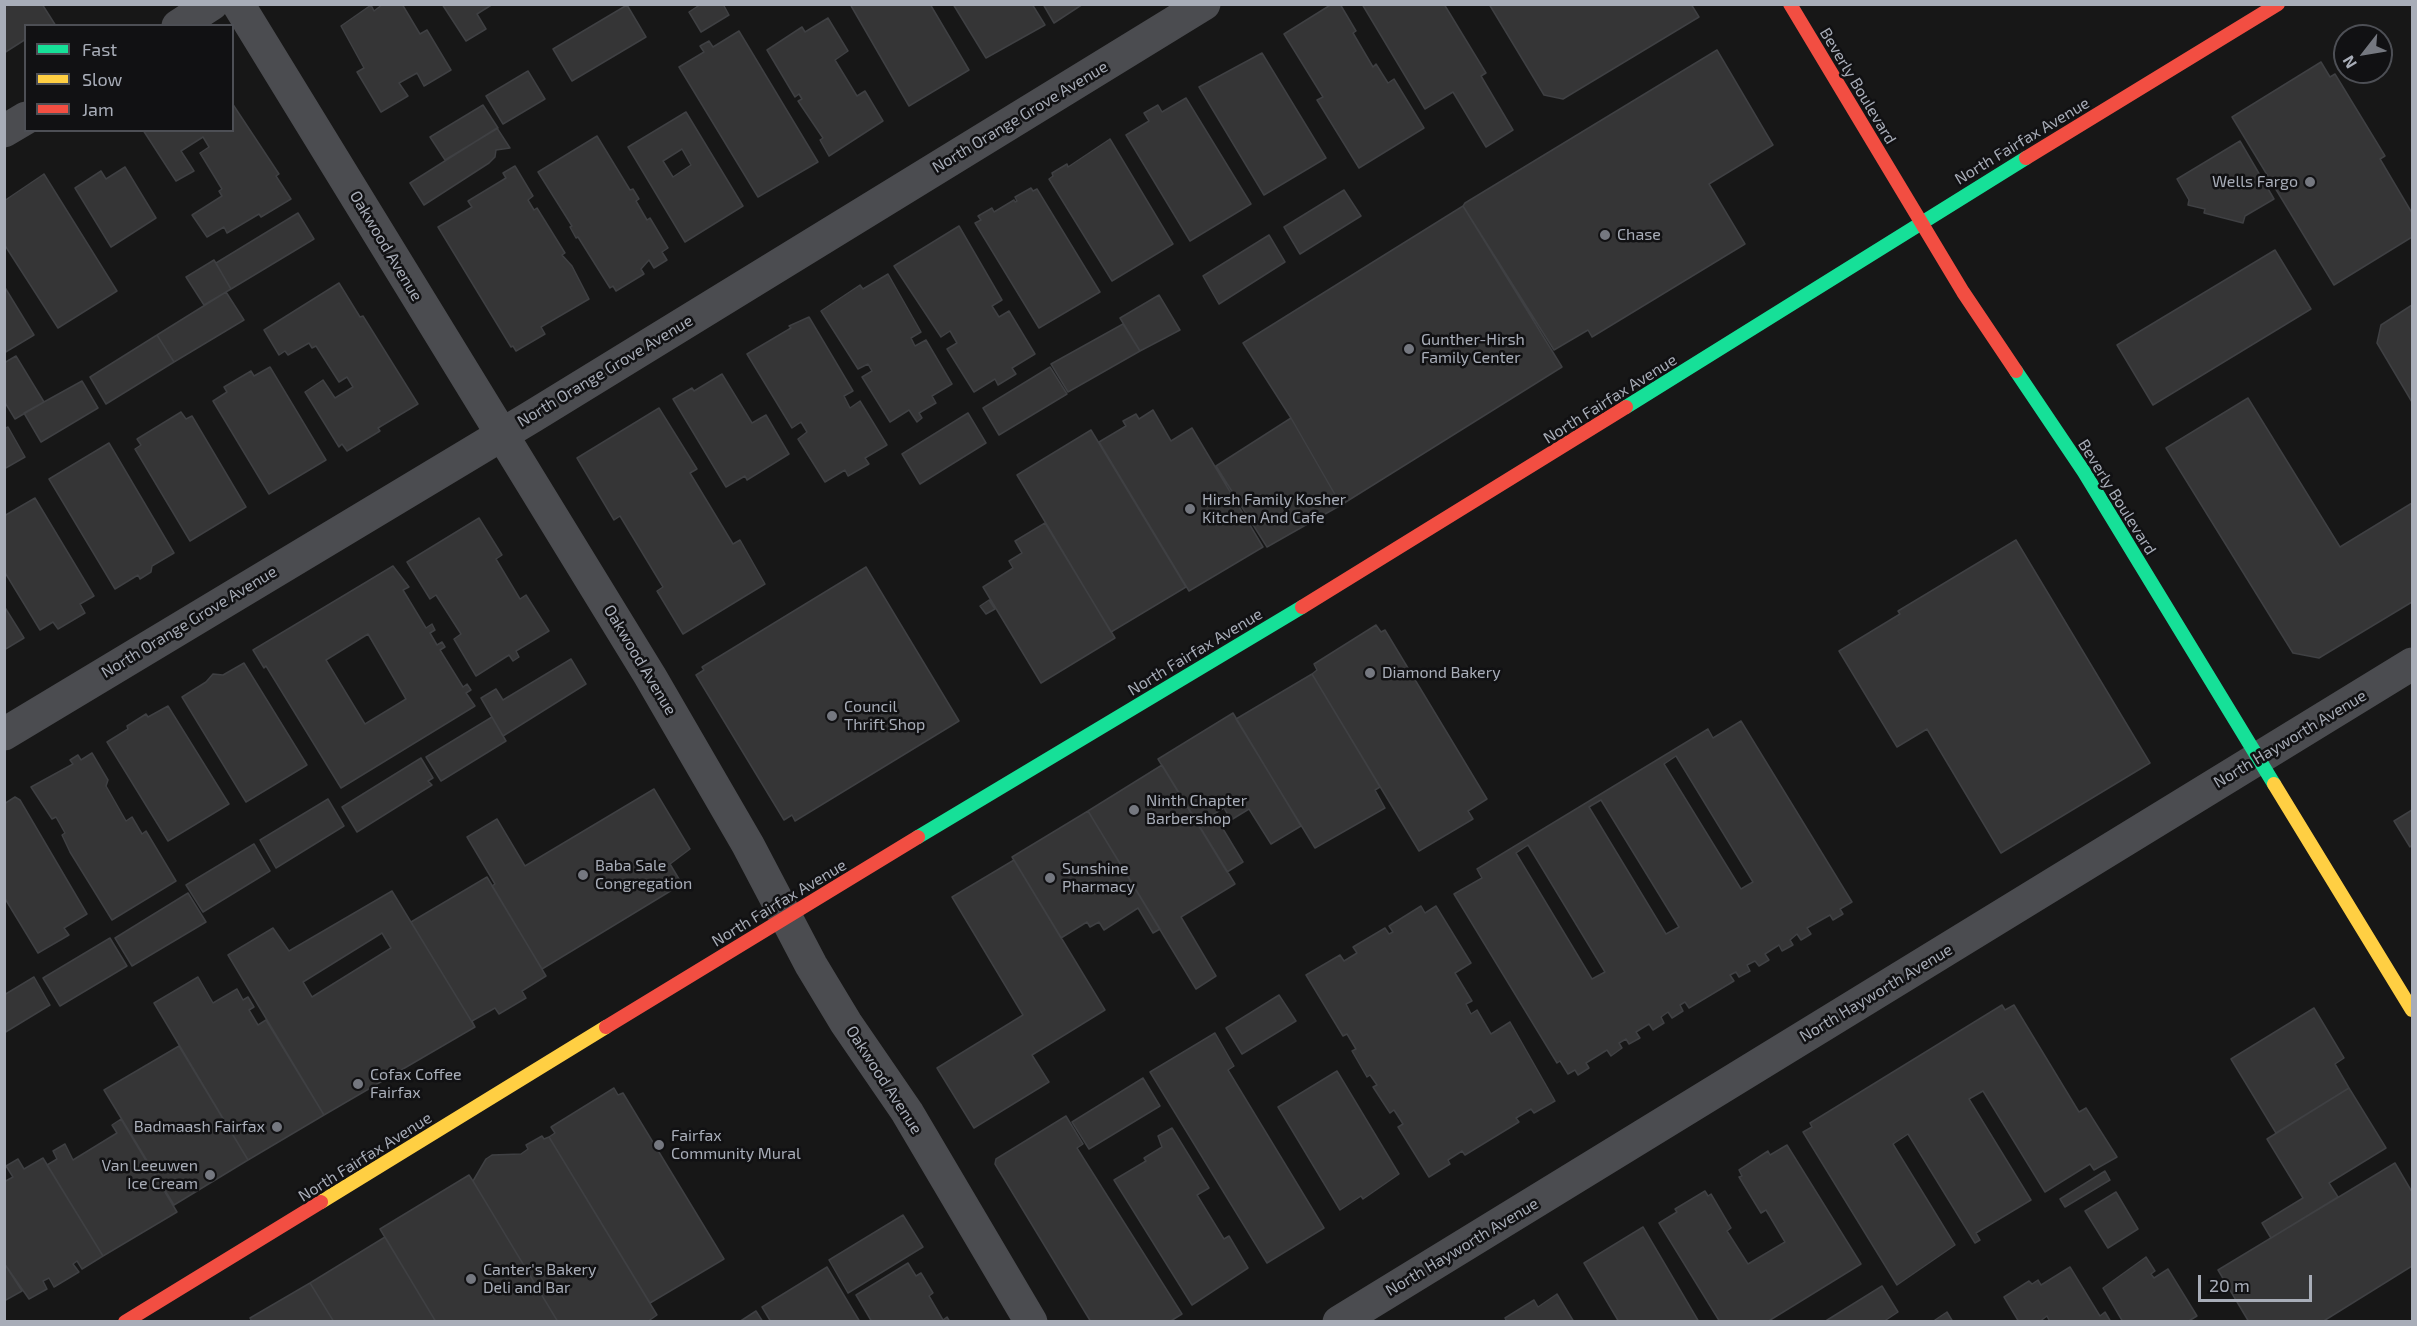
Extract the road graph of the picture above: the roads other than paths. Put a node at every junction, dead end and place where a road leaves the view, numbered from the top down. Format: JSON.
{"nodes":[{"id":1,"x":212,"y":4,"type":"edge"},
{"id":2,"x":238,"y":4,"type":"edge"},
{"id":3,"x":1204,"y":4,"type":"edge"},
{"id":4,"x":1790,"y":4,"type":"edge"},
{"id":5,"x":2278,"y":4,"type":"edge"},
{"id":6,"x":181,"y":24,"type":"edge"},
{"id":7,"x":24,"y":119,"type":"edge"},
{"id":8,"x":4,"y":131,"type":"edge"},
{"id":9,"x":1922,"y":222,"type":"junction"},
{"id":10,"x":501,"y":435,"type":"junction"},
{"id":11,"x":2412,"y":664,"type":"edge"},
{"id":12,"x":4,"y":734,"type":"edge"},
{"id":13,"x":2259,"y":758,"type":"junction"},
{"id":14,"x":786,"y":917,"type":"junction"},
{"id":15,"x":2412,"y":1010,"type":"edge"},
{"id":16,"x":125,"y":1322,"type":"edge"},
{"id":17,"x":1031,"y":1322,"type":"edge"},
{"id":18,"x":1340,"y":1322,"type":"edge"}],
"edges":[{"from":1,"to":6,"type":"street"},
{"from":2,"to":10,"type":"street","name":"Oakwood Avenue"},
{"from":3,"to":10,"type":"street","name":"North Orange Grove Avenue"},
{"from":4,"to":9,"type":"main road","name":"Beverly Boulevard"},
{"from":5,"to":9,"type":"main road","name":"North Fairfax Avenue"},
{"from":7,"to":8,"type":"street"},
{"from":9,"to":13,"type":"main road","name":"Beverly Boulevard"},
{"from":9,"to":14,"type":"main road","name":"North Fairfax Avenue"},
{"from":10,"to":12,"type":"street","name":"North Orange Grove Avenue"},
{"from":10,"to":14,"type":"street","name":"Oakwood Avenue"},
{"from":11,"to":13,"type":"street","name":"North Hayworth Avenue"},
{"from":13,"to":15,"type":"main road","name":"Beverly Boulevard"},
{"from":13,"to":18,"type":"street","name":"North Hayworth Avenue"},
{"from":14,"to":16,"type":"main road","name":"North Fairfax Avenue"},
{"from":14,"to":17,"type":"street","name":"Oakwood Avenue"}]}
